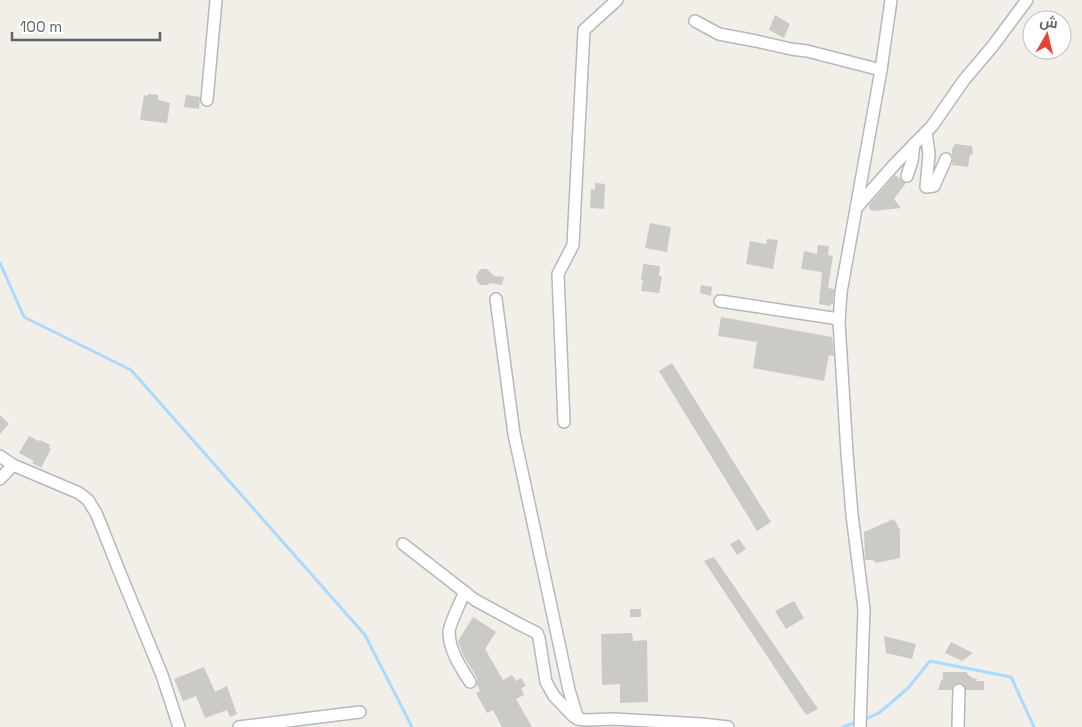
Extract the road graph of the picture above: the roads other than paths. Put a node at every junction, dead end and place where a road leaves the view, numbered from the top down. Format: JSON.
{"nodes":[{"id":1,"x":216,"y":0,"type":"edge"},
{"id":2,"x":617,"y":0,"type":"edge"},
{"id":3,"x":891,"y":0,"type":"edge"},
{"id":4,"x":1027,"y":0,"type":"edge"},
{"id":5,"x":696,"y":21,"type":"dead end"},
{"id":6,"x":882,"y":70,"type":"junction"},
{"id":7,"x":207,"y":100,"type":"dead end"},
{"id":8,"x":926,"y":132,"type":"junction"},
{"id":9,"x":914,"y":144,"type":"junction"},
{"id":10,"x":946,"y":159,"type":"dead end"},
{"id":11,"x":907,"y":176,"type":"dead end"},
{"id":12,"x":856,"y":208,"type":"junction"},
{"id":13,"x":496,"y":299,"type":"dead end"},
{"id":14,"x":720,"y":301,"type":"dead end"},
{"id":15,"x":839,"y":319,"type":"junction"},
{"id":16,"x":564,"y":422,"type":"dead end"},
{"id":17,"x":0,"y":456,"type":"edge"},
{"id":18,"x":12,"y":465,"type":"junction"},
{"id":19,"x":0,"y":479,"type":"edge"},
{"id":20,"x":403,"y":544,"type":"dead end"},
{"id":21,"x":465,"y":592,"type":"junction"},
{"id":22,"x":470,"y":682,"type":"dead end"},
{"id":23,"x":959,"y":690,"type":"dead end"},
{"id":24,"x":360,"y":712,"type":"dead end"},
{"id":25,"x":578,"y":719,"type":"junction"},
{"id":26,"x":178,"y":727,"type":"edge"},
{"id":27,"x":239,"y":727,"type":"edge"},
{"id":28,"x":728,"y":727,"type":"edge"},
{"id":29,"x":860,"y":727,"type":"edge"},
{"id":30,"x":958,"y":727,"type":"edge"}],
"edges":[{"from":1,"to":7,"type":"street"},
{"from":2,"to":16,"type":"street"},
{"from":3,"to":6,"type":"street"},
{"from":4,"to":8,"type":"street"},
{"from":5,"to":6,"type":"street"},
{"from":6,"to":12,"type":"street"},
{"from":8,"to":9,"type":"street"},
{"from":8,"to":10,"type":"street"},
{"from":9,"to":11,"type":"street"},
{"from":9,"to":12,"type":"street"},
{"from":12,"to":15,"type":"street"},
{"from":13,"to":25,"type":"street"},
{"from":14,"to":15,"type":"street"},
{"from":15,"to":29,"type":"street"},
{"from":17,"to":18,"type":"street"},
{"from":18,"to":19,"type":"street"},
{"from":18,"to":26,"type":"street"},
{"from":20,"to":21,"type":"street"},
{"from":21,"to":22,"type":"street"},
{"from":21,"to":25,"type":"street"},
{"from":23,"to":30,"type":"street"},
{"from":24,"to":27,"type":"street"},
{"from":25,"to":28,"type":"street"}]}
